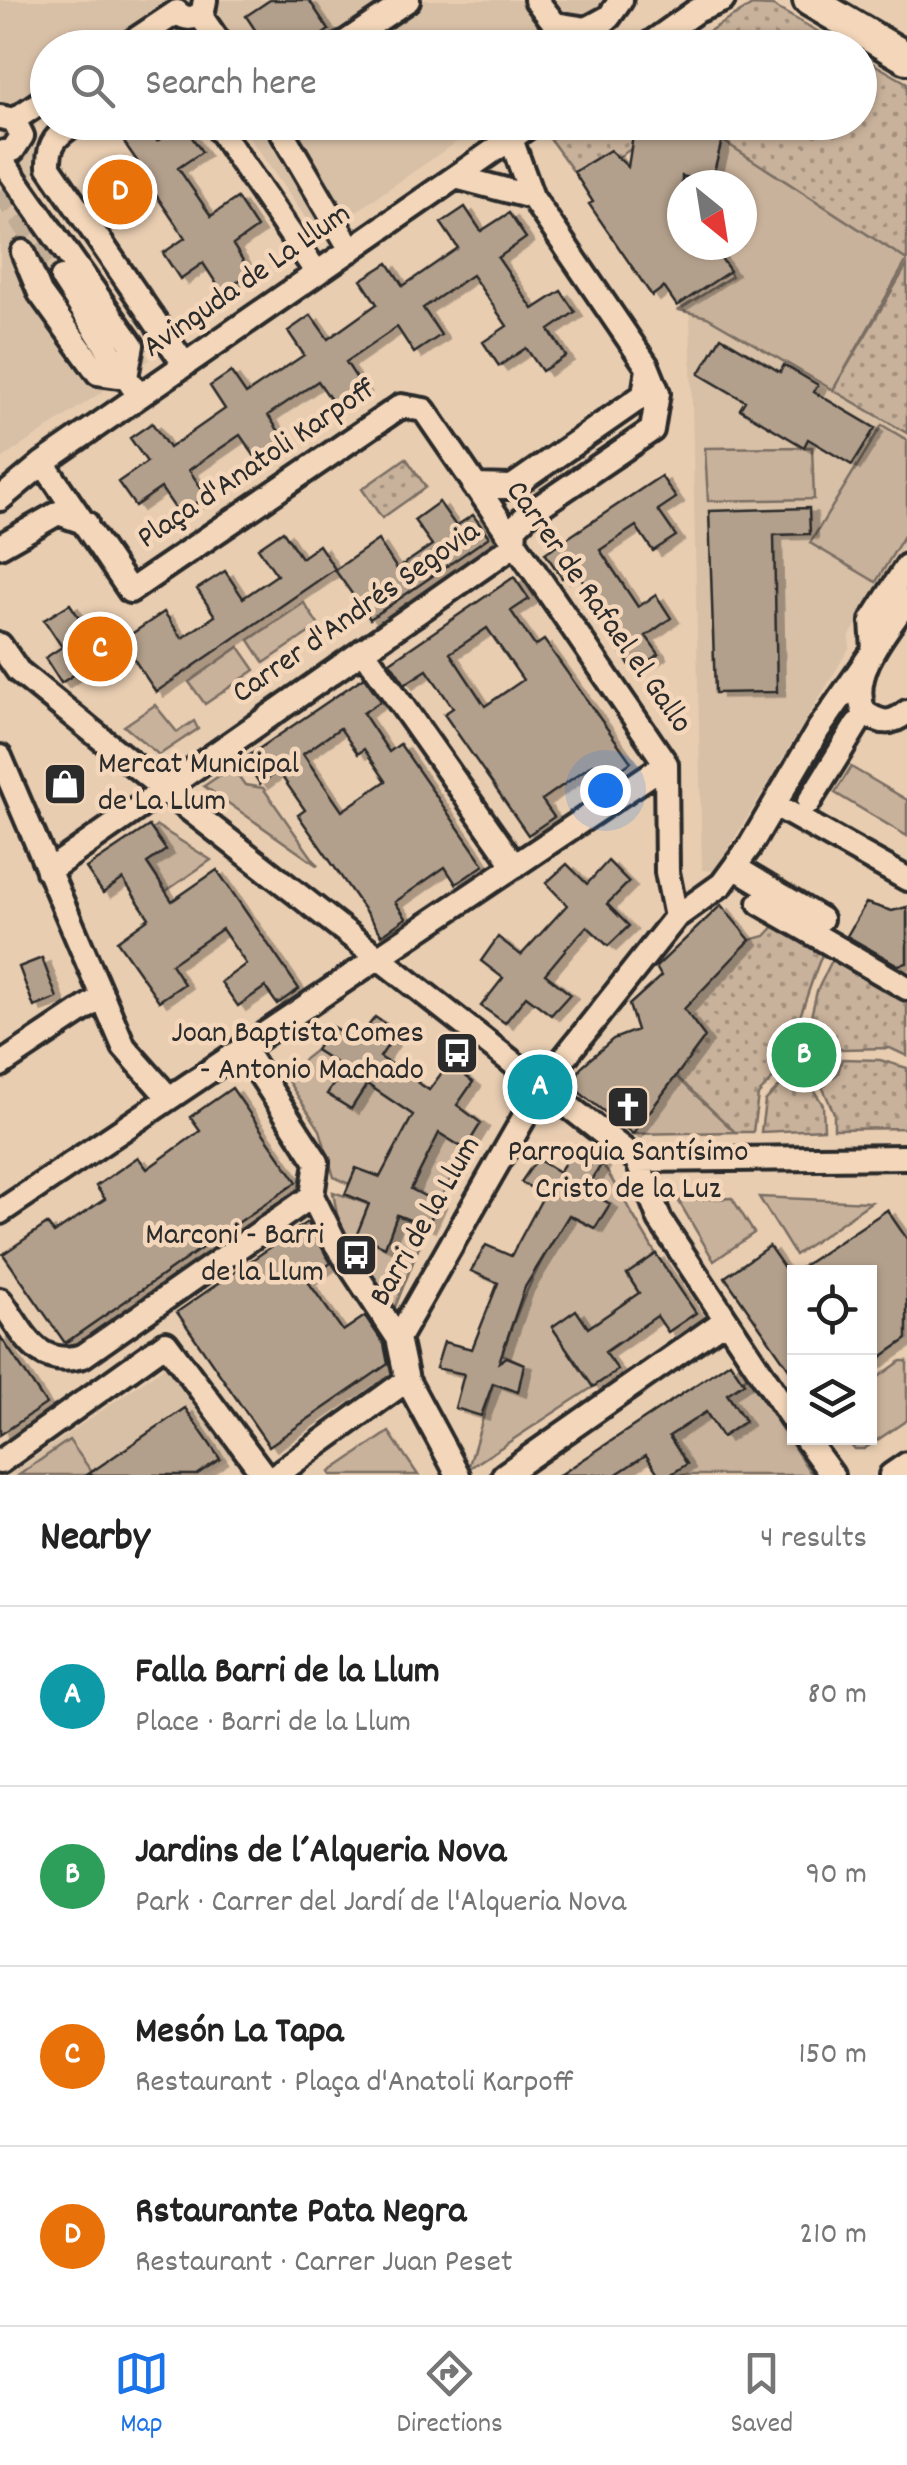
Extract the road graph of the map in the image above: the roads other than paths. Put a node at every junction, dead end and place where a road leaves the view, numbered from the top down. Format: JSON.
{"nodes":[{"id":1,"x":408,"y":0,"type":"edge"},
{"id":2,"x":536,"y":0,"type":"edge"},
{"id":3,"x":722,"y":0,"type":"edge"},
{"id":4,"x":810,"y":0,"type":"edge"},
{"id":5,"x":699,"y":6,"type":"edge"},
{"id":6,"x":189,"y":7,"type":"edge"},
{"id":7,"x":615,"y":8,"type":"edge"},
{"id":8,"x":151,"y":30,"type":"edge"},
{"id":9,"x":208,"y":30,"type":"edge"},
{"id":10,"x":364,"y":30,"type":"edge"},
{"id":11,"x":591,"y":30,"type":"edge"},
{"id":12,"x":668,"y":30,"type":"edge"},
{"id":13,"x":860,"y":30,"type":"edge"},
{"id":14,"x":877,"y":40,"type":"edge"},
{"id":15,"x":907,"y":58,"type":"edge"},
{"id":16,"x":30,"y":107,"type":"edge"},
{"id":17,"x":7,"y":118,"type":"edge"},
{"id":18,"x":54,"y":140,"type":"edge"},
{"id":19,"x":226,"y":140,"type":"edge"},
{"id":20,"x":287,"y":140,"type":"edge"},
{"id":21,"x":510,"y":140,"type":"edge"},
{"id":22,"x":511,"y":140,"type":"edge"},
{"id":23,"x":0,"y":155,"type":"edge"},
{"id":24,"x":456,"y":177,"type":"junction"},
{"id":25,"x":532,"y":197,"type":"junction"},
{"id":26,"x":351,"y":250,"type":"junction"},
{"id":27,"x":24,"y":252,"type":"dead end"},
{"id":28,"x":317,"y":273,"type":"junction"},
{"id":29,"x":62,"y":278,"type":"tunnel mouth"},
{"id":30,"x":185,"y":365,"type":"junction"},
{"id":31,"x":647,"y":366,"type":"junction"},
{"id":32,"x":132,"y":387,"type":"junction"},
{"id":33,"x":424,"y":410,"type":"joint"},
{"id":34,"x":43,"y":463,"type":"junction"},
{"id":35,"x":474,"y":486,"type":"junction"},
{"id":36,"x":0,"y":499,"type":"edge"},
{"id":37,"x":86,"y":523,"type":"junction"},
{"id":38,"x":510,"y":539,"type":"junction"},
{"id":39,"x":0,"y":546,"type":"edge"},
{"id":40,"x":907,"y":566,"type":"edge"},
{"id":41,"x":907,"y":601,"type":"edge"},
{"id":42,"x":0,"y":645,"type":"edge"},
{"id":43,"x":363,"y":650,"type":"junction"},
{"id":44,"x":874,"y":650,"type":"junction"},
{"id":45,"x":9,"y":672,"type":"edge"},
{"id":46,"x":907,"y":712,"type":"edge"},
{"id":47,"x":867,"y":723,"type":"junction"},
{"id":48,"x":806,"y":753,"type":"junction"},
{"id":49,"x":0,"y":757,"type":"edge"},
{"id":50,"x":666,"y":764,"type":"junction"},
{"id":51,"x":162,"y":788,"type":"junction"},
{"id":52,"x":809,"y":802,"type":"dead end"},
{"id":53,"x":775,"y":805,"type":"junction"},
{"id":54,"x":515,"y":866,"type":"junction"},
{"id":55,"x":736,"y":868,"type":"junction"},
{"id":56,"x":48,"y":872,"type":"junction"},
{"id":57,"x":907,"y":879,"type":"edge"},
{"id":58,"x":760,"y":903,"type":"dead end"},
{"id":59,"x":676,"y":917,"type":"junction"},
{"id":60,"x":821,"y":919,"type":"dead end"},
{"id":61,"x":378,"y":958,"type":"junction"},
{"id":62,"x":907,"y":988,"type":"edge"},
{"id":63,"x":102,"y":996,"type":"junction"},
{"id":64,"x":243,"y":1048,"type":"junction"},
{"id":65,"x":0,"y":1065,"type":"edge"},
{"id":66,"x":542,"y":1086,"type":"junction"},
{"id":67,"x":169,"y":1098,"type":"junction"},
{"id":68,"x":907,"y":1157,"type":"edge"},
{"id":69,"x":637,"y":1160,"type":"junction"},
{"id":70,"x":312,"y":1196,"type":"junction"},
{"id":71,"x":0,"y":1212,"type":"edge"},
{"id":72,"x":0,"y":1300,"type":"edge"},
{"id":73,"x":724,"y":1321,"type":"junction"},
{"id":74,"x":398,"y":1338,"type":"junction"},
{"id":75,"x":407,"y":1380,"type":"junction"},
{"id":76,"x":787,"y":1412,"type":"edge"},
{"id":77,"x":811,"y":1445,"type":"edge"},
{"id":78,"x":0,"y":1462,"type":"edge"},
{"id":79,"x":907,"y":1464,"type":"edge"},
{"id":80,"x":264,"y":1475,"type":"edge"},
{"id":81,"x":276,"y":1475,"type":"edge"},
{"id":82,"x":458,"y":1475,"type":"edge"},
{"id":83,"x":504,"y":1475,"type":"edge"},
{"id":84,"x":832,"y":1475,"type":"edge"},
{"id":85,"x":892,"y":1475,"type":"edge"}],
"edges":[{"from":1,"to":10,"type":"street"},
{"from":2,"to":7,"type":"street"},
{"from":3,"to":5,"type":"street"},
{"from":4,"to":13,"type":"main road"},
{"from":5,"to":12,"type":"street"},
{"from":6,"to":8,"type":"street"},
{"from":6,"to":9,"type":"street"},
{"from":7,"to":11,"type":"street"},
{"from":14,"to":15,"type":"main road"},
{"from":16,"to":17,"type":"street"},
{"from":17,"to":23,"type":"street"},
{"from":18,"to":30,"type":"street"},
{"from":19,"to":28,"type":"street"},
{"from":20,"to":26,"type":"street"},
{"from":21,"to":24,"type":"street","name":"Avinguda de La Llum"},
{"from":22,"to":25,"type":"street"},
{"from":23,"to":32,"type":"street"},
{"from":24,"to":25,"type":"street"},
{"from":24,"to":26,"type":"street","name":"Avinguda de La Llum"},
{"from":25,"to":31,"type":"street"},
{"from":26,"to":28,"type":"street","name":"Avinguda de La Llum"},
{"from":27,"to":32,"type":"street"},
{"from":28,"to":30,"type":"street","name":"Avinguda de La Llum"},
{"from":29,"to":32,"type":"street"},
{"from":30,"to":32,"type":"street","name":"Avinguda de La Llum"},
{"from":31,"to":35,"type":"street","name":"Carrer d'Andrés Segovia"},
{"from":31,"to":38,"type":"street","name":"Carrer d'Andrés Segovia"},
{"from":32,"to":34,"type":"street","name":"Avinguda de La Llum"},
{"from":33,"to":35,"type":"street","name":"Carrer de Rafael el Gallo"},
{"from":33,"to":37,"type":"street","name":"Plaça d'Anatoli Karpoff"},
{"from":34,"to":36,"type":"street","name":"Avinguda de La Llum"},
{"from":34,"to":37,"type":"street"},
{"from":35,"to":38,"type":"street","name":"Carrer de Rafael el Gallo"},
{"from":37,"to":39,"type":"street"},
{"from":38,"to":43,"type":"street","name":"Carrer d'Andrés Segovia"},
{"from":38,"to":50,"type":"street","name":"Carrer de Rafael el Gallo"},
{"from":40,"to":44,"type":"street"},
{"from":41,"to":44,"type":"street","name":"Barri de la Llum"},
{"from":42,"to":45,"type":"street"},
{"from":43,"to":51,"type":"street","name":"Carrer d'Andrés Segovia"},
{"from":43,"to":54,"type":"street"},
{"from":44,"to":47,"type":"street"},
{"from":44,"to":48,"type":"street","name":"Barri de la Llum"},
{"from":45,"to":51,"type":"street"},
{"from":46,"to":47,"type":"street"},
{"from":47,"to":48,"type":"street"},
{"from":47,"to":52,"type":"street"},
{"from":48,"to":53,"type":"street","name":"Barri de la Llum"},
{"from":49,"to":56,"type":"street"},
{"from":50,"to":54,"type":"street"},
{"from":50,"to":59,"type":"street","name":"Carrer de Rafael el Gallo"},
{"from":51,"to":56,"type":"street","name":"Carrer d'Andrés Segovia"},
{"from":51,"to":61,"type":"street"},
{"from":53,"to":55,"type":"street","name":"Barri de la Llum"},
{"from":53,"to":57,"type":"street"},
{"from":54,"to":61,"type":"street"},
{"from":55,"to":59,"type":"street","name":"Barri de la Llum"},
{"from":55,"to":60,"type":"street"},
{"from":56,"to":63,"type":"street"},
{"from":58,"to":62,"type":"street"},
{"from":59,"to":66,"type":"street","name":"Barri de la Llum"},
{"from":61,"to":64,"type":"street"},
{"from":61,"to":66,"type":"street"},
{"from":63,"to":65,"type":"street"},
{"from":63,"to":67,"type":"street"},
{"from":64,"to":67,"type":"street"},
{"from":64,"to":70,"type":"street"},
{"from":66,"to":69,"type":"street"},
{"from":66,"to":74,"type":"street","name":"Barri de la Llum"},
{"from":67,"to":71,"type":"street"},
{"from":68,"to":69,"type":"street"},
{"from":69,"to":73,"type":"street"},
{"from":70,"to":72,"type":"street"},
{"from":70,"to":74,"type":"street"},
{"from":73,"to":76,"type":"street"},
{"from":73,"to":83,"type":"street"},
{"from":74,"to":75,"type":"street"},
{"from":75,"to":81,"type":"street"},
{"from":75,"to":82,"type":"street"},
{"from":77,"to":84,"type":"street"},
{"from":78,"to":80,"type":"street"},
{"from":79,"to":85,"type":"street"}]}
